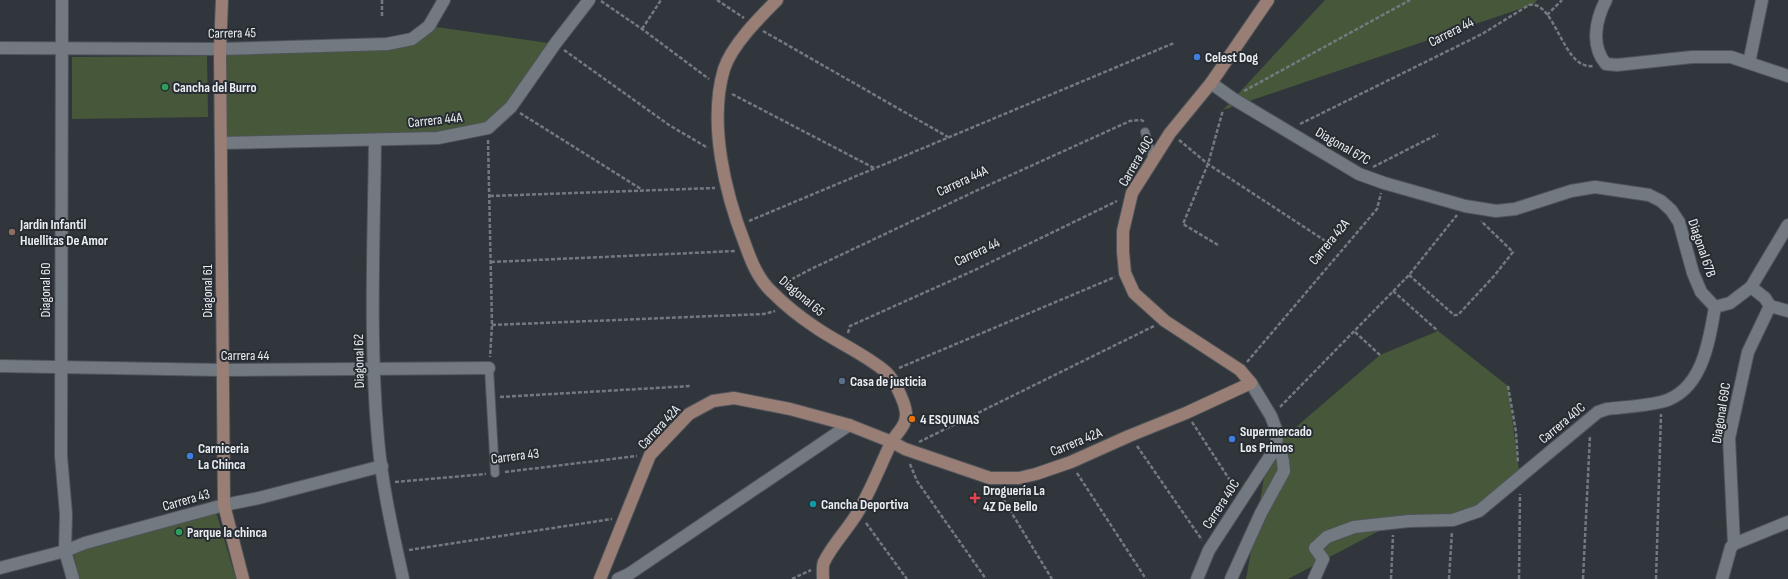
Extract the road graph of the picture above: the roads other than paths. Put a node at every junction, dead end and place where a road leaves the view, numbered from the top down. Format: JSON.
{"nodes":[{"id":1,"x":62,"y":0,"type":"edge"},
{"id":2,"x":222,"y":0,"type":"edge"},
{"id":3,"x":444,"y":0,"type":"edge"},
{"id":4,"x":589,"y":0,"type":"edge"},
{"id":5,"x":776,"y":0,"type":"edge"},
{"id":6,"x":1268,"y":0,"type":"edge"},
{"id":7,"x":1606,"y":0,"type":"edge"},
{"id":8,"x":1762,"y":0,"type":"edge"},
{"id":9,"x":0,"y":48,"type":"edge"},
{"id":10,"x":62,"y":48,"type":"junction"},
{"id":11,"x":220,"y":49,"type":"junction"},
{"id":12,"x":1749,"y":63,"type":"junction"},
{"id":13,"x":1788,"y":76,"type":"edge"},
{"id":14,"x":1211,"y":83,"type":"junction"},
{"id":15,"x":1145,"y":132,"type":"dead end"},
{"id":16,"x":375,"y":140,"type":"junction"},
{"id":17,"x":221,"y":143,"type":"junction"},
{"id":18,"x":1153,"y":159,"type":"junction"},
{"id":19,"x":1496,"y":211,"type":"joint"},
{"id":20,"x":1788,"y":225,"type":"edge"},
{"id":21,"x":1750,"y":287,"type":"junction"},
{"id":22,"x":1770,"y":306,"type":"junction"},
{"id":23,"x":1715,"y":307,"type":"junction"},
{"id":24,"x":1788,"y":311,"type":"edge"},
{"id":25,"x":0,"y":366,"type":"edge"},
{"id":26,"x":60,"y":368,"type":"junction"},
{"id":27,"x":489,"y":368,"type":"joint"},
{"id":28,"x":373,"y":369,"type":"junction"},
{"id":29,"x":222,"y":370,"type":"junction"},
{"id":30,"x":1252,"y":383,"type":"junction"},
{"id":31,"x":849,"y":425,"type":"junction"},
{"id":32,"x":892,"y":442,"type":"junction"},
{"id":33,"x":1276,"y":448,"type":"junction"},
{"id":34,"x":382,"y":466,"type":"junction"},
{"id":35,"x":495,"y":473,"type":"road end"},
{"id":36,"x":224,"y":505,"type":"junction"},
{"id":37,"x":1788,"y":522,"type":"edge"},
{"id":38,"x":1734,"y":544,"type":"junction"},
{"id":39,"x":65,"y":551,"type":"junction"},
{"id":40,"x":0,"y":568,"type":"edge"},
{"id":41,"x":602,"y":577,"type":"edge"},
{"id":42,"x":73,"y":579,"type":"edge"},
{"id":43,"x":243,"y":579,"type":"edge"},
{"id":44,"x":403,"y":579,"type":"edge"},
{"id":45,"x":618,"y":579,"type":"edge"},
{"id":46,"x":823,"y":579,"type":"edge"},
{"id":47,"x":1197,"y":579,"type":"edge"},
{"id":48,"x":1231,"y":579,"type":"edge"},
{"id":49,"x":1314,"y":579,"type":"edge"},
{"id":50,"x":1722,"y":579,"type":"edge"}],
"edges":[{"from":1,"to":10,"type":"street","name":"Diagonal 60"},
{"from":2,"to":11,"type":"street","name":"Diagonal 61"},
{"from":3,"to":11,"type":"street","name":"Carrera 45"},
{"from":4,"to":16,"type":"street","name":"Carrera 44A"},
{"from":5,"to":32,"type":"street","name":"Diagonal 65"},
{"from":6,"to":14,"type":"street","name":"Carrera 40C"},
{"from":7,"to":12,"type":"street"},
{"from":8,"to":12,"type":"street"},
{"from":9,"to":10,"type":"street","name":"Carrera 45"},
{"from":10,"to":11,"type":"street","name":"Carrera 45"},
{"from":10,"to":26,"type":"street","name":"Diagonal 60"},
{"from":11,"to":17,"type":"street","name":"Diagonal 61"},
{"from":12,"to":13,"type":"street"},
{"from":14,"to":18,"type":"street","name":"Carrera 40C"},
{"from":14,"to":19,"type":"street","name":"Diagonal 67C"},
{"from":15,"to":18,"type":"lane"},
{"from":16,"to":17,"type":"street","name":"Carrera 44A"},
{"from":16,"to":28,"type":"street","name":"Diagonal 62"},
{"from":17,"to":29,"type":"street","name":"Diagonal 61"},
{"from":18,"to":30,"type":"street","name":"Carrera 40C"},
{"from":19,"to":23,"type":"street","name":"Diagonal 67B"},
{"from":20,"to":21,"type":"street"},
{"from":21,"to":22,"type":"street"},
{"from":21,"to":23,"type":"street"},
{"from":22,"to":24,"type":"street"},
{"from":22,"to":38,"type":"street","name":"Diagonal 69C"},
{"from":23,"to":49,"type":"street","name":"Carrera 40C"},
{"from":25,"to":26,"type":"street","name":"Carrera 44"},
{"from":26,"to":29,"type":"street","name":"Carrera 44"},
{"from":26,"to":39,"type":"street","name":"Diagonal 60"},
{"from":27,"to":28,"type":"street","name":"Carrera 44"},
{"from":27,"to":35,"type":"lane"},
{"from":28,"to":29,"type":"street","name":"Carrera 44"},
{"from":28,"to":34,"type":"street","name":"Diagonal 62"},
{"from":29,"to":36,"type":"street","name":"Diagonal 61"},
{"from":30,"to":32,"type":"street","name":"Carrera 42A"},
{"from":30,"to":33,"type":"street","name":"Carrera 40C"},
{"from":31,"to":32,"type":"street","name":"Carrera 42A"},
{"from":31,"to":41,"type":"street","name":"Carrera 42A"},
{"from":31,"to":45,"type":"street"},
{"from":32,"to":46,"type":"street","name":"Diagonal 65"},
{"from":33,"to":47,"type":"street","name":"Carrera 40C"},
{"from":33,"to":48,"type":"street","name":"Carrera 40C"},
{"from":34,"to":36,"type":"street","name":"Carrera 43"},
{"from":34,"to":44,"type":"street","name":"Diagonal 62"},
{"from":36,"to":39,"type":"street","name":"Carrera 43"},
{"from":36,"to":43,"type":"street","name":"Diagonal 61"},
{"from":37,"to":38,"type":"street"},
{"from":38,"to":50,"type":"street","name":"Diagonal 69C"},
{"from":39,"to":40,"type":"street","name":"Carrera 43"},
{"from":39,"to":42,"type":"street","name":"Diagonal 60"},
{"from":41,"to":45,"type":"street"}]}
